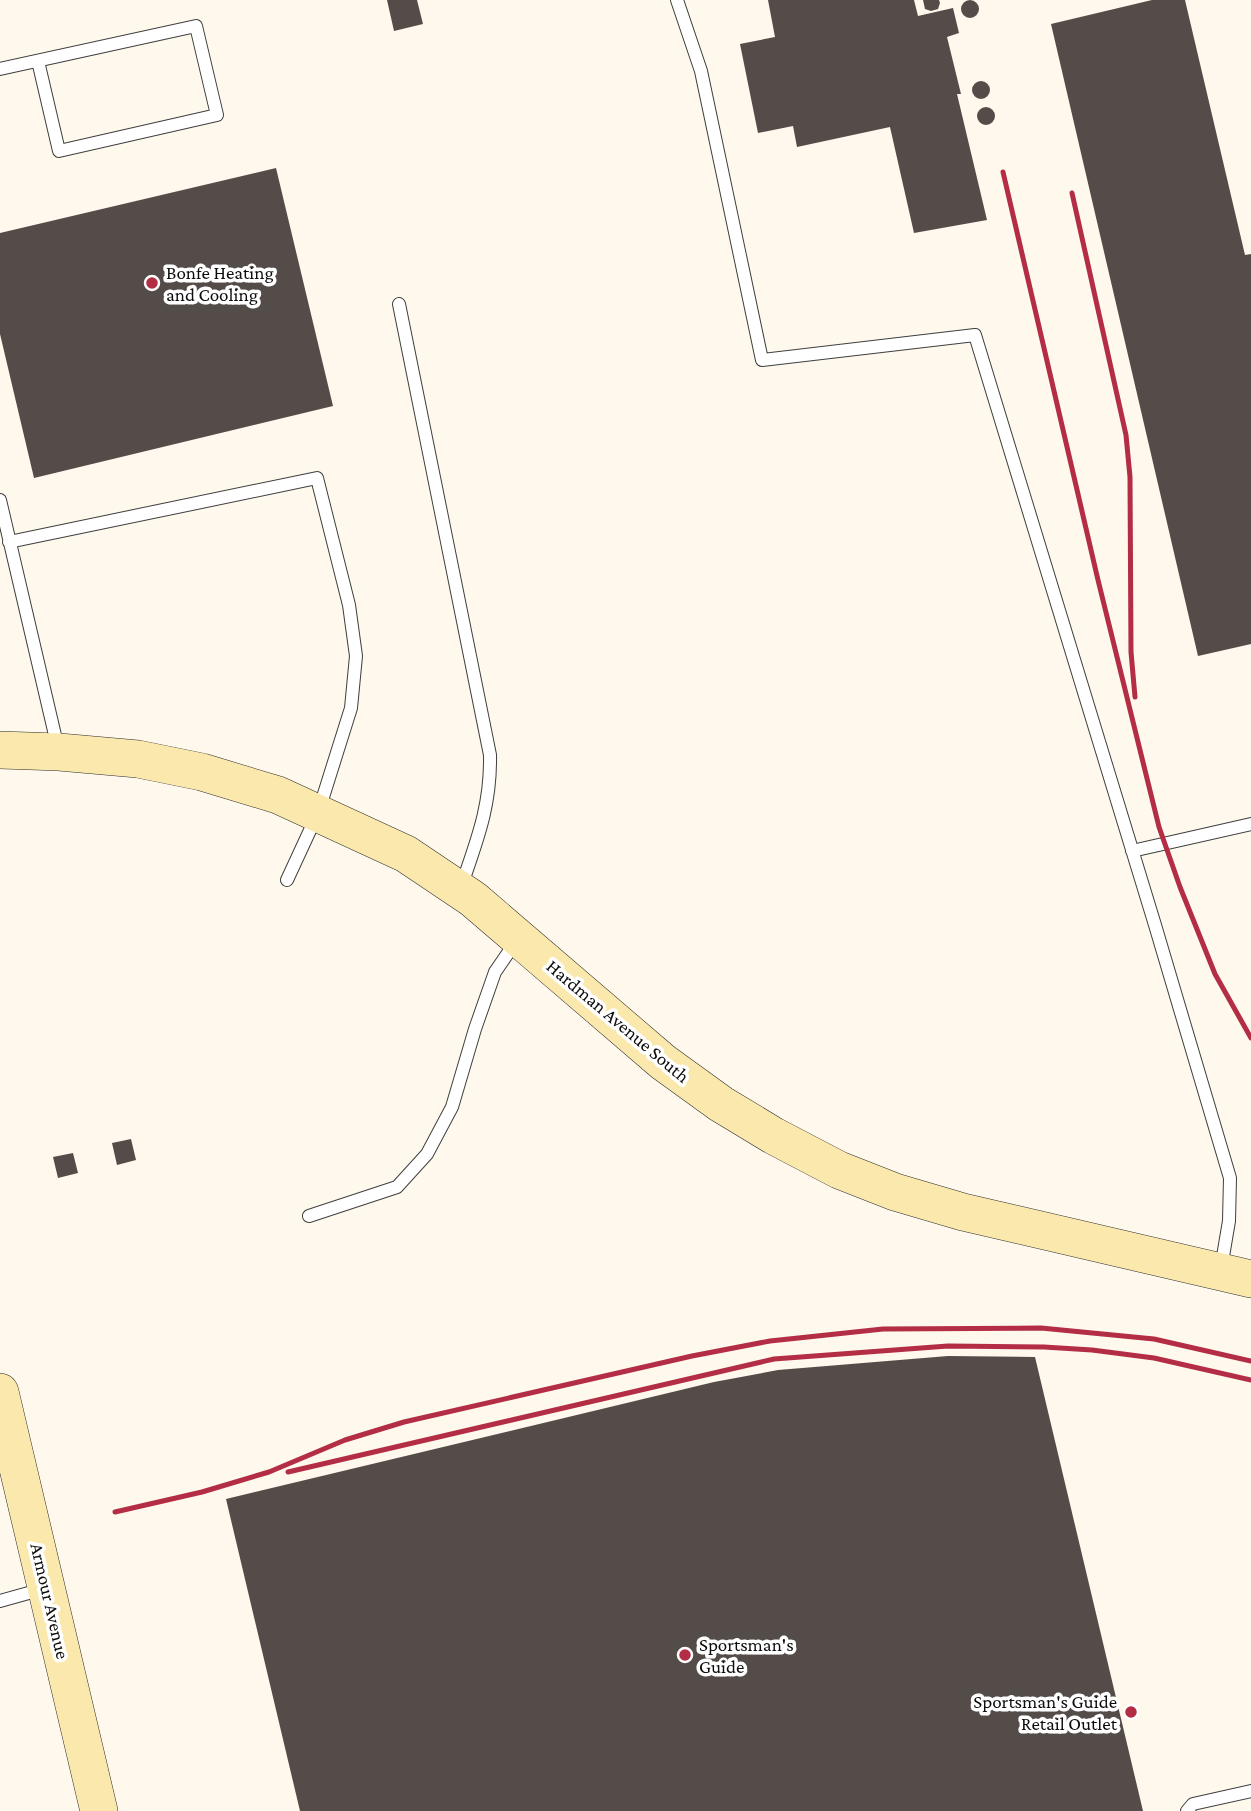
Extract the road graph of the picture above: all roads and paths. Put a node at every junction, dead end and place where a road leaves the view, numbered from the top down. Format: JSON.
{"nodes":[{"id":1,"x":677,"y":0,"type":"edge"},
{"id":2,"x":38,"y":61,"type":"junction"},
{"id":3,"x":0,"y":69,"type":"edge"},
{"id":4,"x":400,"y":304,"type":"dead end"},
{"id":5,"x":0,"y":500,"type":"edge"},
{"id":6,"x":9,"y":542,"type":"junction"},
{"id":7,"x":0,"y":750,"type":"edge"},
{"id":8,"x":59,"y":752,"type":"junction"},
{"id":9,"x":318,"y":813,"type":"junction"},
{"id":10,"x":1251,"y":824,"type":"edge"},
{"id":11,"x":1132,"y":851,"type":"junction"},
{"id":12,"x":287,"y":880,"type":"dead end"},
{"id":13,"x":460,"y":890,"type":"junction"},
{"id":14,"x":518,"y":938,"type":"junction"},
{"id":15,"x":309,"y":1216,"type":"dead end"},
{"id":16,"x":1236,"y":1275,"type":"edge"},
{"id":17,"x":0,"y":1392,"type":"edge"},
{"id":18,"x":47,"y":1588,"type":"junction"},
{"id":19,"x":0,"y":1601,"type":"edge"},
{"id":20,"x":1251,"y":1791,"type":"edge"},
{"id":21,"x":99,"y":1811,"type":"edge"},
{"id":22,"x":1187,"y":1811,"type":"edge"}],
"edges":[{"from":1,"to":11,"type":"lane"},
{"from":2,"to":2,"type":"lane"},
{"from":2,"to":3,"type":"lane"},
{"from":4,"to":13,"type":"lane"},
{"from":5,"to":6,"type":"lane"},
{"from":6,"to":8,"type":"lane"},
{"from":6,"to":9,"type":"lane"},
{"from":7,"to":8,"type":"street","name":"Hardman Avenue South"},
{"from":8,"to":9,"type":"street","name":"Hardman Avenue South"},
{"from":9,"to":12,"type":"lane"},
{"from":9,"to":13,"type":"street","name":"Hardman Avenue South"},
{"from":10,"to":11,"type":"lane"},
{"from":11,"to":16,"type":"lane"},
{"from":13,"to":14,"type":"street","name":"Hardman Avenue South"},
{"from":14,"to":15,"type":"lane"},
{"from":14,"to":16,"type":"street","name":"Hardman Avenue South"},
{"from":17,"to":18,"type":"street","name":"Armour Avenue"},
{"from":18,"to":19,"type":"lane"},
{"from":18,"to":21,"type":"street","name":"Armour Avenue"},
{"from":20,"to":22,"type":"lane"}]}
